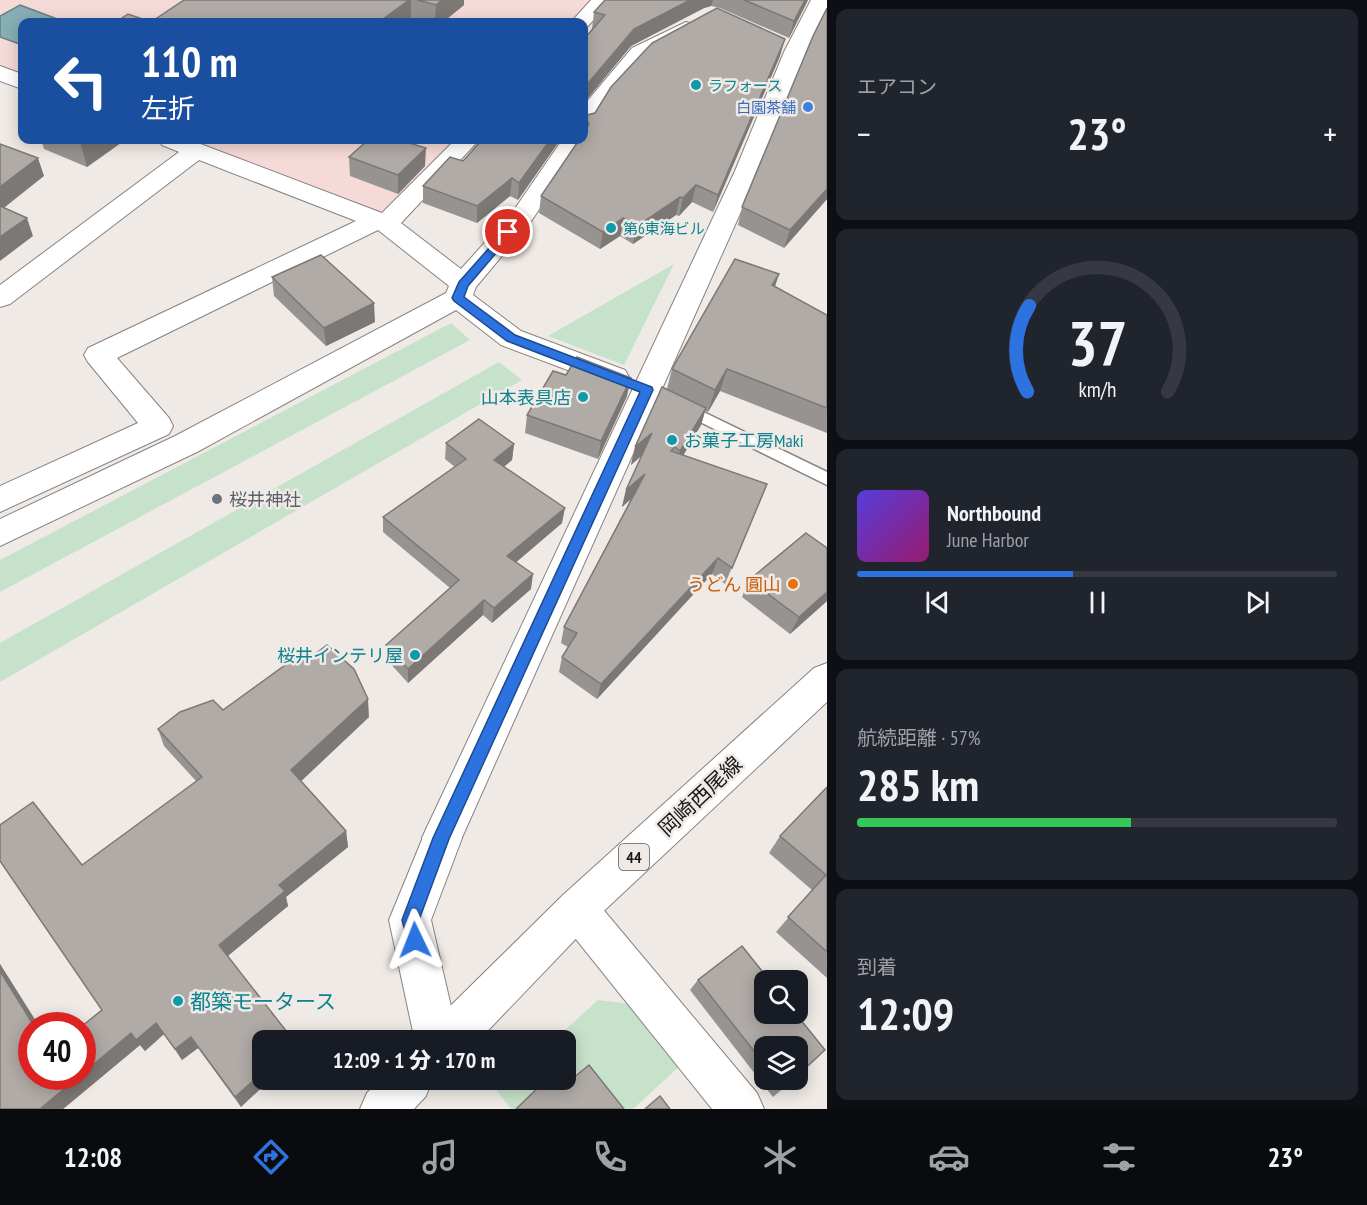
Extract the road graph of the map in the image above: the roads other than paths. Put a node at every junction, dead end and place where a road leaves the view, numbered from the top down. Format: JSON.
{"nodes":[{"id":1,"x":602,"y":0,"type":"edge"},
{"id":2,"x":821,"y":0,"type":"edge"},
{"id":3,"x":585,"y":18,"type":"edge"},
{"id":4,"x":702,"y":20,"type":"edge"},
{"id":5,"x":0,"y":73,"type":"edge"},
{"id":6,"x":18,"y":80,"type":"edge"},
{"id":7,"x":588,"y":116,"type":"edge"},
{"id":8,"x":180,"y":144,"type":"edge"},
{"id":9,"x":464,"y":144,"type":"edge"},
{"id":10,"x":570,"y":144,"type":"edge"},
{"id":11,"x":196,"y":150,"type":"junction"},
{"id":12,"x":382,"y":223,"type":"junction"},
{"id":13,"x":461,"y":291,"type":"junction"},
{"id":14,"x":0,"y":298,"type":"edge"},
{"id":15,"x":658,"y":395,"type":"junction"},
{"id":16,"x":827,"y":479,"type":"edge"},
{"id":17,"x":0,"y":500,"type":"edge"},
{"id":18,"x":0,"y":533,"type":"edge"},
{"id":19,"x":827,"y":679,"type":"edge"},
{"id":20,"x":577,"y":909,"type":"junction"},
{"id":21,"x":435,"y":1030,"type":"edge"},
{"id":22,"x":458,"y":1030,"type":"edge"},
{"id":23,"x":401,"y":1090,"type":"edge"},
{"id":24,"x":383,"y":1109,"type":"edge"},
{"id":25,"x":741,"y":1109,"type":"edge"}],
"edges":[{"from":1,"to":3,"type":"street"},
{"from":2,"to":15,"type":"street"},
{"from":4,"to":7,"type":"street"},
{"from":5,"to":6,"type":"street"},
{"from":8,"to":11,"type":"street"},
{"from":9,"to":12,"type":"street"},
{"from":10,"to":13,"type":"street"},
{"from":11,"to":12,"type":"street"},
{"from":11,"to":14,"type":"street"},
{"from":12,"to":13,"type":"street"},
{"from":12,"to":17,"type":"street"},
{"from":13,"to":15,"type":"street"},
{"from":13,"to":18,"type":"street"},
{"from":15,"to":16,"type":"lane"},
{"from":15,"to":21,"type":"street"},
{"from":19,"to":20,"type":"street","name":"岡崎西尾線","number":"44"},
{"from":20,"to":22,"type":"street","name":"岡崎西尾線","number":"44"},
{"from":20,"to":25,"type":"street"},
{"from":23,"to":24,"type":"street"}]}
